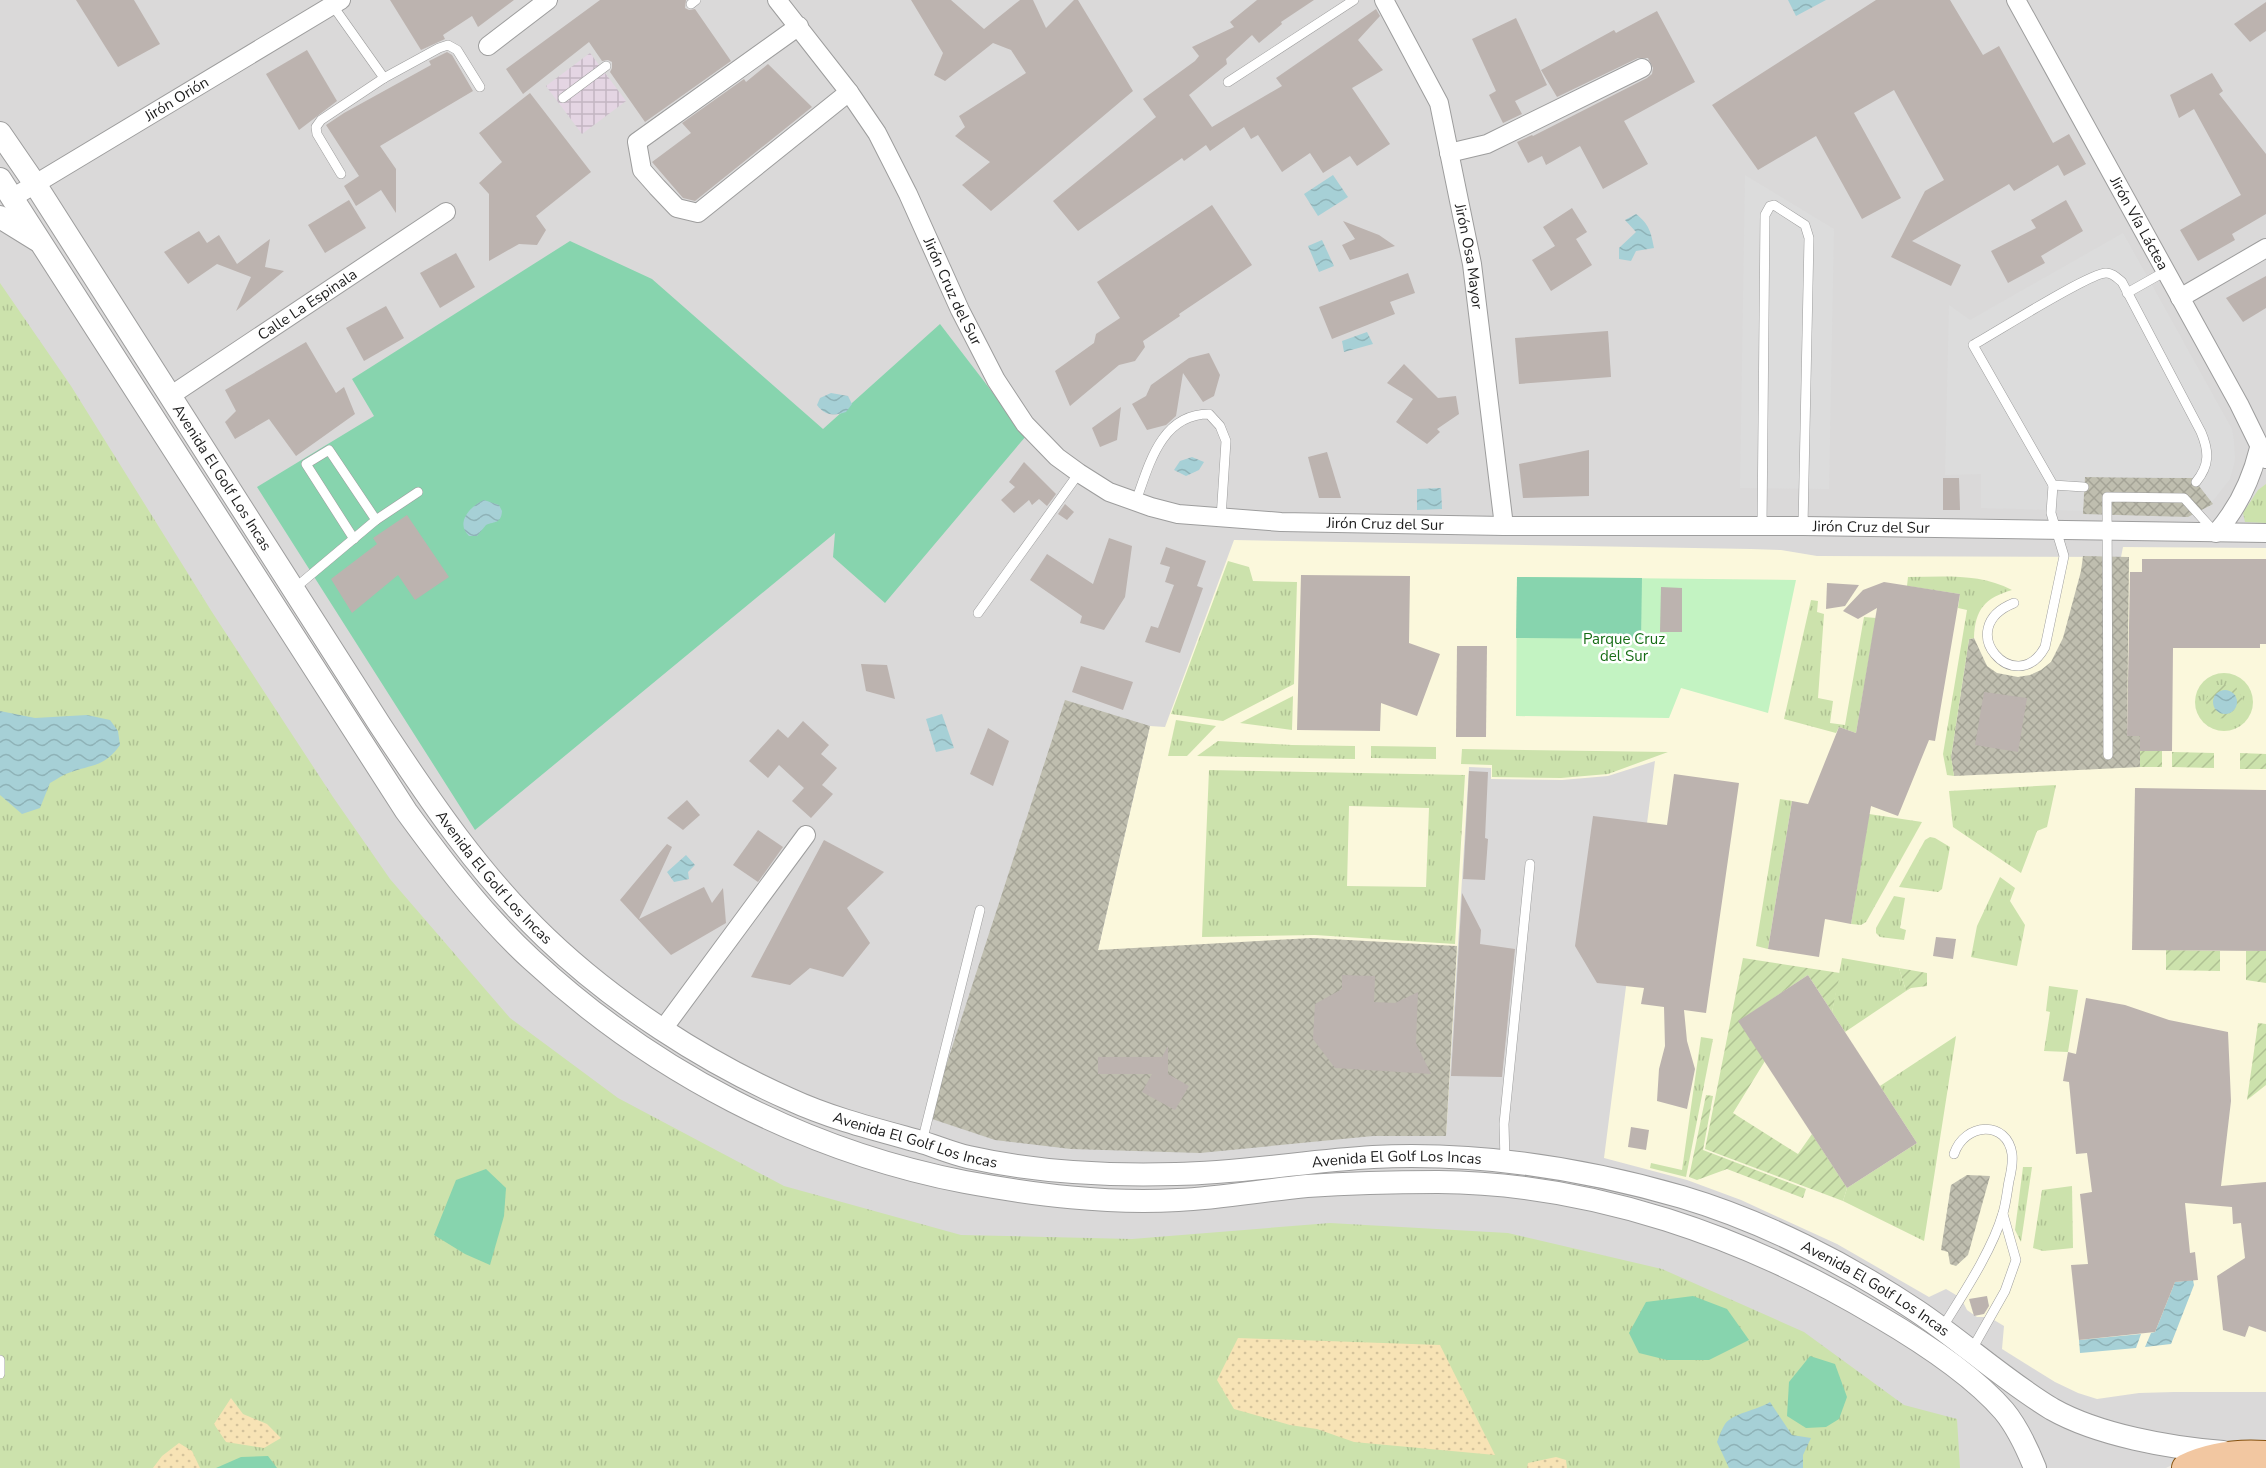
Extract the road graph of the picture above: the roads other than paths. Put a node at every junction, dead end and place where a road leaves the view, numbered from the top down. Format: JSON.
{"nodes":[{"id":1,"x":548,"y":0,"type":"edge"},
{"id":2,"x":777,"y":0,"type":"edge"},
{"id":3,"x":1354,"y":0,"type":"edge"},
{"id":4,"x":1384,"y":0,"type":"edge"},
{"id":5,"x":2016,"y":0,"type":"edge"},
{"id":6,"x":337,"y":3,"type":"edge"},
{"id":7,"x":799,"y":26,"type":"junction"},
{"id":8,"x":488,"y":46,"type":"dead end"},
{"id":9,"x":606,"y":66,"type":"dead end"},
{"id":10,"x":1642,"y":68,"type":"dead end"},
{"id":11,"x":384,"y":78,"type":"junction"},
{"id":12,"x":1228,"y":82,"type":"dead end"},
{"id":13,"x":480,"y":87,"type":"dead end"},
{"id":14,"x":849,"y":92,"type":"junction"},
{"id":15,"x":563,"y":98,"type":"dead end"},
{"id":16,"x":0,"y":133,"type":"edge"},
{"id":17,"x":1449,"y":153,"type":"junction"},
{"id":18,"x":341,"y":174,"type":"dead end"},
{"id":19,"x":35,"y":184,"type":"junction"},
{"id":20,"x":4,"y":194,"type":"edge"},
{"id":21,"x":446,"y":212,"type":"dead end"},
{"id":22,"x":0,"y":217,"type":"edge"},
{"id":23,"x":42,"y":243,"type":"junction"},
{"id":24,"x":2266,"y":248,"type":"edge"},
{"id":25,"x":2166,"y":272,"type":"junction"},
{"id":26,"x":2127,"y":293,"type":"junction"},
{"id":27,"x":2180,"y":298,"type":"junction"},
{"id":28,"x":170,"y":396,"type":"junction"},
{"id":29,"x":2263,"y":453,"type":"edge"},
{"id":30,"x":1079,"y":473,"type":"junction"},
{"id":31,"x":2196,"y":482,"type":"dead end"},
{"id":32,"x":2053,"y":485,"type":"junction"},
{"id":33,"x":2084,"y":487,"type":"dead end"},
{"id":34,"x":417,"y":492,"type":"dead end"},
{"id":35,"x":1136,"y":501,"type":"junction"},
{"id":36,"x":1221,"y":519,"type":"junction"},
{"id":37,"x":376,"y":520,"type":"junction"},
{"id":38,"x":1504,"y":526,"type":"junction"},
{"id":39,"x":1762,"y":526,"type":"junction"},
{"id":40,"x":1803,"y":526,"type":"junction"},
{"id":41,"x":2057,"y":531,"type":"junction"},
{"id":42,"x":2107,"y":531,"type":"junction"},
{"id":43,"x":2216,"y":533,"type":"junction"},
{"id":44,"x":2266,"y":533,"type":"edge"},
{"id":45,"x":354,"y":539,"type":"junction"},
{"id":46,"x":293,"y":590,"type":"junction"},
{"id":47,"x":2014,"y":603,"type":"dead end"},
{"id":48,"x":978,"y":613,"type":"dead end"},
{"id":49,"x":2108,"y":755,"type":"dead end"},
{"id":50,"x":806,"y":835,"type":"dead end"},
{"id":51,"x":1530,"y":864,"type":"dead end"},
{"id":52,"x":980,"y":910,"type":"dead end"},
{"id":53,"x":663,"y":1029,"type":"junction"},
{"id":54,"x":922,"y":1142,"type":"junction"},
{"id":55,"x":1954,"y":1154,"type":"dead end"},
{"id":56,"x":1505,"y":1161,"type":"junction"},
{"id":57,"x":2003,"y":1214,"type":"junction"},
{"id":58,"x":1942,"y":1329,"type":"junction"},
{"id":59,"x":1971,"y":1352,"type":"junction"},
{"id":60,"x":0,"y":1360,"type":"edge"},
{"id":61,"x":0,"y":1374,"type":"edge"},
{"id":62,"x":2253,"y":1454,"type":"edge"},
{"id":63,"x":2035,"y":1468,"type":"edge"},
{"id":64,"x":2186,"y":1468,"type":"edge"}],
"edges":[{"from":1,"to":8,"type":"street"},
{"from":2,"to":7,"type":"street","name":"Jirón Cruz del Sur"},
{"from":3,"to":12,"type":"lane"},
{"from":4,"to":17,"type":"street","name":"Jirón Osa Mayor"},
{"from":5,"to":25,"type":"street","name":"Jirón Vía Láctea"},
{"from":6,"to":11,"type":"lane"},
{"from":6,"to":19,"type":"street","name":"Jirón Orión"},
{"from":7,"to":14,"type":"street","name":"Jirón Cruz del Sur"},
{"from":7,"to":14,"type":"street"},
{"from":9,"to":15,"type":"lane"},
{"from":10,"to":17,"type":"street"},
{"from":11,"to":13,"type":"lane"},
{"from":11,"to":18,"type":"lane"},
{"from":14,"to":30,"type":"street","name":"Jirón Cruz del Sur"},
{"from":16,"to":19,"type":"street","name":"Avenida El Golf Los Incas"},
{"from":17,"to":38,"type":"street","name":"Jirón Osa Mayor"},
{"from":19,"to":20,"type":"street","name":"Jirón Orión"},
{"from":19,"to":28,"type":"street","name":"Avenida El Golf Los Incas"},
{"from":20,"to":23,"type":"street","name":"Avenida El Golf Los Incas"},
{"from":21,"to":28,"type":"street","name":"Calle La Espinala"},
{"from":22,"to":23,"type":"street"},
{"from":23,"to":63,"type":"street","name":"Avenida El Golf Los Incas"},
{"from":24,"to":27,"type":"street"},
{"from":25,"to":26,"type":"lane"},
{"from":25,"to":27,"type":"street","name":"Jirón Vía Láctea"},
{"from":26,"to":31,"type":"lane"},
{"from":26,"to":32,"type":"lane"},
{"from":27,"to":29,"type":"street","name":"Jirón Vía Láctea"},
{"from":28,"to":46,"type":"street","name":"Avenida El Golf Los Incas"},
{"from":29,"to":43,"type":"street","name":"Jirón Vía Láctea"},
{"from":30,"to":35,"type":"street","name":"Jirón Cruz del Sur"},
{"from":30,"to":48,"type":"lane"},
{"from":32,"to":33,"type":"lane"},
{"from":32,"to":41,"type":"lane"},
{"from":34,"to":37,"type":"lane"},
{"from":35,"to":36,"type":"street","name":"Jirón Cruz del Sur"},
{"from":35,"to":36,"type":"lane"},
{"from":36,"to":38,"type":"street","name":"Jirón Cruz del Sur"},
{"from":37,"to":45,"type":"lane"},
{"from":37,"to":45,"type":"lane"},
{"from":38,"to":39,"type":"street","name":"Jirón Cruz del Sur"},
{"from":39,"to":40,"type":"street","name":"Jirón Cruz del Sur"},
{"from":39,"to":40,"type":"lane"},
{"from":40,"to":41,"type":"street","name":"Jirón Cruz del Sur"},
{"from":41,"to":42,"type":"street","name":"Jirón Cruz del Sur"},
{"from":41,"to":47,"type":"lane"},
{"from":42,"to":43,"type":"street","name":"Jirón Cruz del Sur"},
{"from":42,"to":43,"type":"lane"},
{"from":42,"to":49,"type":"lane"},
{"from":43,"to":44,"type":"street","name":"Jirón Cruz del Sur"},
{"from":45,"to":46,"type":"lane"},
{"from":46,"to":53,"type":"street","name":"Avenida El Golf Los Incas"},
{"from":50,"to":53,"type":"street"},
{"from":51,"to":56,"type":"lane"},
{"from":52,"to":54,"type":"lane"},
{"from":53,"to":54,"type":"street","name":"Avenida El Golf Los Incas"},
{"from":54,"to":56,"type":"street","name":"Avenida El Golf Los Incas"},
{"from":55,"to":57,"type":"lane"},
{"from":56,"to":58,"type":"street","name":"Avenida El Golf Los Incas"},
{"from":57,"to":58,"type":"lane"},
{"from":57,"to":59,"type":"lane"},
{"from":58,"to":59,"type":"street","name":"Avenida El Golf Los Incas"},
{"from":59,"to":62,"type":"street","name":"Avenida El Golf Los Incas"},
{"from":60,"to":61,"type":"lane"},
{"from":62,"to":64,"type":"main road"}]}
